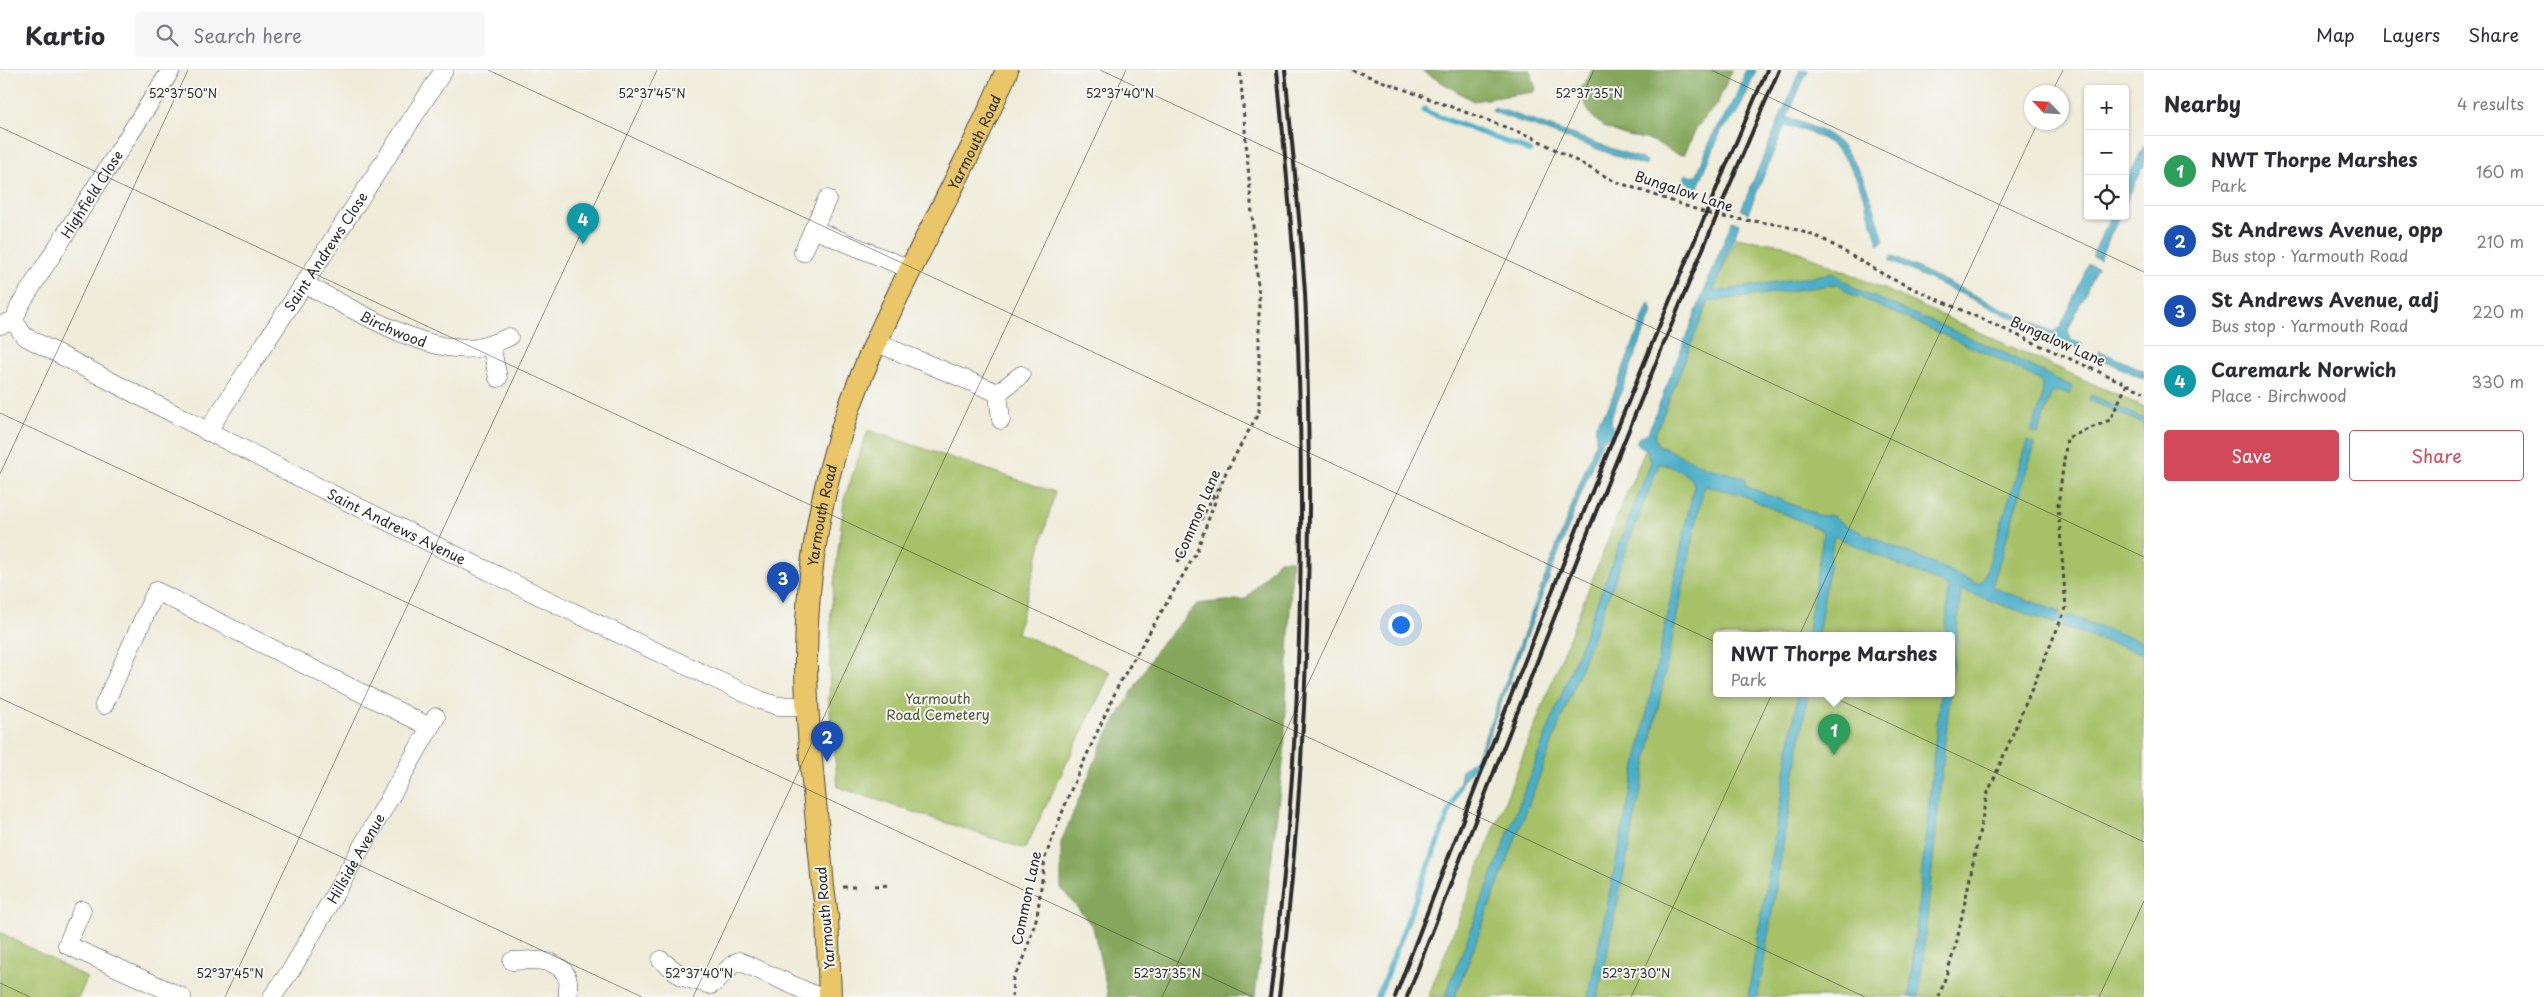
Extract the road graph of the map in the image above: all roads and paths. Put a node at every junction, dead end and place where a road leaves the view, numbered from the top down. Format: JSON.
{"nodes":[{"id":1,"x":171,"y":70,"type":"edge"},
{"id":2,"x":444,"y":70,"type":"edge"},
{"id":3,"x":1007,"y":70,"type":"edge"},
{"id":4,"x":1240,"y":70,"type":"edge"},
{"id":5,"x":1352,"y":70,"type":"edge"},
{"id":6,"x":827,"y":199,"type":"dead end"},
{"id":7,"x":813,"y":230,"type":"junction"},
{"id":8,"x":803,"y":252,"type":"dead end"},
{"id":9,"x":912,"y":270,"type":"junction"},
{"id":10,"x":304,"y":284,"type":"junction"},
{"id":11,"x":7,"y":323,"type":"edge"},
{"id":12,"x":509,"y":336,"type":"dead end"},
{"id":13,"x":877,"y":342,"type":"junction"},
{"id":14,"x":491,"y":345,"type":"junction"},
{"id":15,"x":1021,"y":375,"type":"dead end"},
{"id":16,"x":498,"y":378,"type":"dead end"},
{"id":17,"x":2126,"y":384,"type":"junction"},
{"id":18,"x":2144,"y":392,"type":"edge"},
{"id":19,"x":998,"y":393,"type":"junction"},
{"id":20,"x":1000,"y":420,"type":"dead end"},
{"id":21,"x":207,"y":432,"type":"junction"},
{"id":22,"x":1226,"y":472,"type":"junction"},
{"id":23,"x":1178,"y":562,"type":"dead end"},
{"id":24,"x":104,"y":705,"type":"dead end"},
{"id":25,"x":807,"y":706,"type":"junction"},
{"id":26,"x":889,"y":885,"type":"dead end"},
{"id":27,"x":875,"y":886,"type":"dead end"},
{"id":28,"x":82,"y":910,"type":"dead end"},
{"id":29,"x":661,"y":960,"type":"dead end"},
{"id":30,"x":512,"y":962,"type":"dead end"},
{"id":31,"x":276,"y":996,"type":"edge"},
{"id":32,"x":182,"y":997,"type":"edge"},
{"id":33,"x":568,"y":997,"type":"edge"},
{"id":34,"x":820,"y":997,"type":"edge"},
{"id":35,"x":830,"y":997,"type":"edge"},
{"id":36,"x":1012,"y":997,"type":"edge"},
{"id":37,"x":1939,"y":997,"type":"edge"},
{"id":38,"x":2001,"y":997,"type":"edge"},
{"id":39,"x":2006,"y":997,"type":"edge"}],
"edges":[{"from":1,"to":11,"type":"street","name":"Highfield Close"},
{"from":2,"to":10,"type":"street","name":"Saint Andrews Close"},
{"from":3,"to":9,"type":"main road","name":"Yarmouth Road"},
{"from":4,"to":22,"type":"path","name":"Common Lane"},
{"from":5,"to":17,"type":"path","name":"Bungalow Lane"},
{"from":6,"to":7,"type":"street"},
{"from":7,"to":8,"type":"street"},
{"from":7,"to":9,"type":"street"},
{"from":9,"to":13,"type":"main road","name":"Yarmouth Road"},
{"from":10,"to":14,"type":"street","name":"Birchwood"},
{"from":10,"to":21,"type":"street","name":"Saint Andrews Close"},
{"from":11,"to":21,"type":"street","name":"Saint Andrews Avenue"},
{"from":12,"to":14,"type":"street","name":"Birchwood"},
{"from":13,"to":19,"type":"street"},
{"from":13,"to":25,"type":"main road","name":"Yarmouth Road"},
{"from":14,"to":16,"type":"street"},
{"from":15,"to":19,"type":"street"},
{"from":17,"to":18,"type":"path","name":"Bungalow Lane"},
{"from":17,"to":37,"type":"path"},
{"from":19,"to":20,"type":"street"},
{"from":21,"to":25,"type":"street","name":"Saint Andrews Avenue"},
{"from":22,"to":23,"type":"path"},
{"from":22,"to":36,"type":"path","name":"Common Lane"},
{"from":24,"to":31,"type":"street","name":"Hillside Avenue"},
{"from":25,"to":35,"type":"main road","name":"Yarmouth Road"},
{"from":26,"to":27,"type":"path"},
{"from":28,"to":32,"type":"street"},
{"from":29,"to":34,"type":"street"},
{"from":30,"to":33,"type":"street"},
{"from":38,"to":39,"type":"path"}]}
